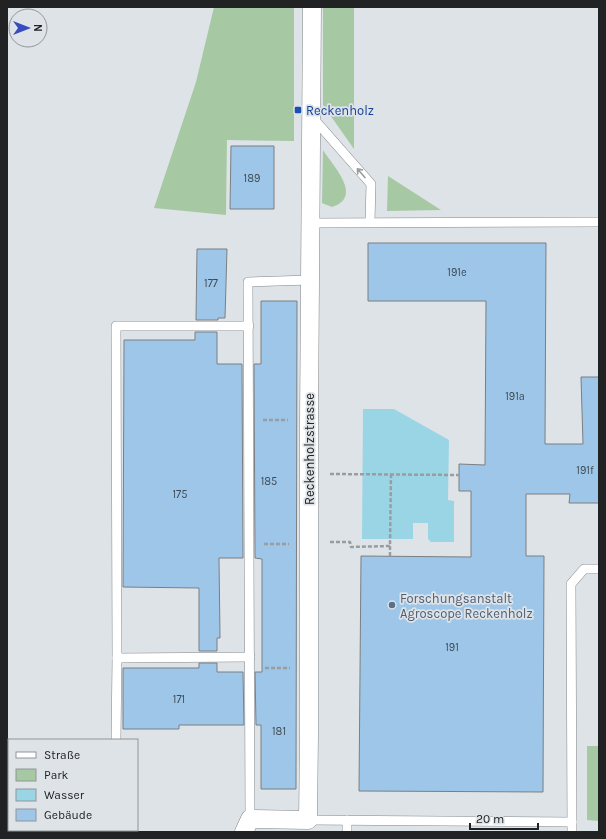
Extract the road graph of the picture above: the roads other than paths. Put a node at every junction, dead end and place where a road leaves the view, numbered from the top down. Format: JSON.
{"nodes":[{"id":1,"x":312,"y":7,"type":"edge"},
{"id":2,"x":312,"y":116,"type":"junction"},
{"id":3,"x":370,"y":222,"type":"junction"},
{"id":4,"x":599,"y":222,"type":"edge"},
{"id":5,"x":311,"y":223,"type":"junction"},
{"id":6,"x":310,"y":280,"type":"junction"},
{"id":7,"x":248,"y":326,"type":"junction"},
{"id":8,"x":599,"y":569,"type":"edge"},
{"id":9,"x":250,"y":657,"type":"junction"},
{"id":10,"x":117,"y":658,"type":"junction"},
{"id":11,"x":116,"y":739,"type":"edge"},
{"id":12,"x":308,"y":820,"type":"junction"},
{"id":13,"x":347,"y":820,"type":"junction"},
{"id":14,"x":572,"y":822,"type":"junction"},
{"id":15,"x":247,"y":825,"type":"edge"},
{"id":16,"x":348,"y":832,"type":"edge"},
{"id":17,"x":572,"y":832,"type":"edge"}],
"edges":[{"from":1,"to":2,"type":"street","name":"Reckenholzstrasse"},
{"from":3,"to":2,"type":"lane","one_way":true},
{"from":2,"to":5,"type":"street","name":"Reckenholzstrasse"},
{"from":3,"to":4,"type":"lane"},
{"from":3,"to":5,"type":"lane"},
{"from":5,"to":6,"type":"street","name":"Reckenholzstrasse"},
{"from":6,"to":7,"type":"lane"},
{"from":6,"to":12,"type":"street","name":"Reckenholzstrasse"},
{"from":7,"to":9,"type":"lane"},
{"from":7,"to":10,"type":"lane"},
{"from":8,"to":14,"type":"lane"},
{"from":9,"to":10,"type":"lane"},
{"from":9,"to":15,"type":"lane"},
{"from":10,"to":11,"type":"lane"},
{"from":12,"to":13,"type":"lane"},
{"from":12,"to":15,"type":"street"},
{"from":13,"to":14,"type":"lane"},
{"from":13,"to":16,"type":"lane"},
{"from":14,"to":17,"type":"lane"}]}
